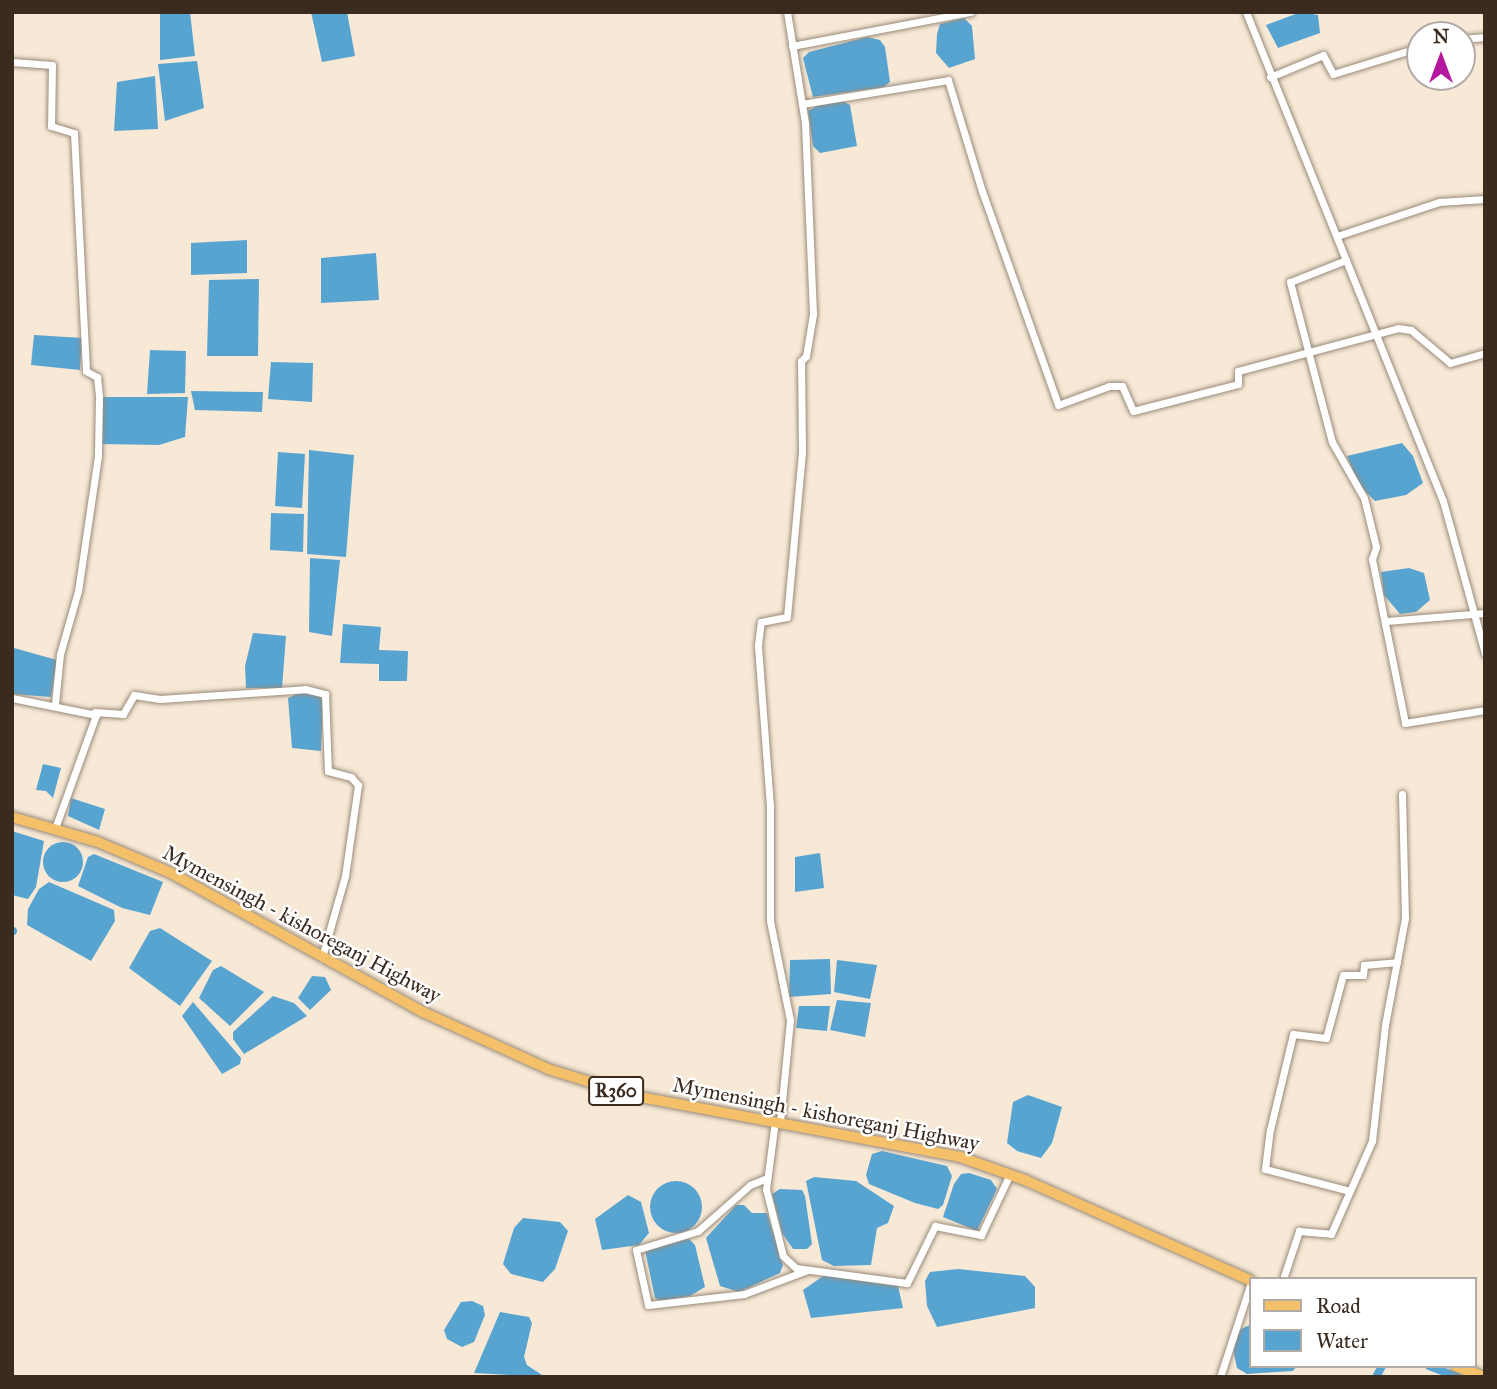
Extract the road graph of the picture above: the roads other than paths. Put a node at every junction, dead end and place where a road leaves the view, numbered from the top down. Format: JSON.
{"nodes":[{"id":1,"x":787,"y":12,"type":"edge"},
{"id":2,"x":971,"y":12,"type":"edge"},
{"id":3,"x":1246,"y":12,"type":"edge"},
{"id":4,"x":792,"y":46,"type":"junction"},
{"id":5,"x":1406,"y":51,"type":"edge"},
{"id":6,"x":12,"y":62,"type":"edge"},
{"id":7,"x":1270,"y":77,"type":"junction"},
{"id":8,"x":802,"y":104,"type":"junction"},
{"id":9,"x":1485,"y":200,"type":"edge"},
{"id":10,"x":1337,"y":236,"type":"junction"},
{"id":11,"x":1346,"y":260,"type":"junction"},
{"id":12,"x":1373,"y":332,"type":"junction"},
{"id":13,"x":1307,"y":353,"type":"junction"},
{"id":14,"x":1485,"y":353,"type":"edge"},
{"id":15,"x":1485,"y":613,"type":"edge"},
{"id":16,"x":1476,"y":614,"type":"junction"},
{"id":17,"x":1386,"y":621,"type":"junction"},
{"id":18,"x":1485,"y":653,"type":"edge"},
{"id":19,"x":12,"y":698,"type":"edge"},
{"id":20,"x":55,"y":704,"type":"junction"},
{"id":21,"x":1485,"y":710,"type":"edge"},
{"id":22,"x":95,"y":712,"type":"junction"},
{"id":23,"x":1402,"y":794,"type":"dead end"},
{"id":24,"x":12,"y":817,"type":"edge"},
{"id":25,"x":55,"y":828,"type":"junction"},
{"id":26,"x":323,"y":954,"type":"junction"},
{"id":27,"x":1397,"y":962,"type":"junction"},
{"id":28,"x":778,"y":1121,"type":"junction"},
{"id":29,"x":1010,"y":1174,"type":"junction"},
{"id":30,"x":767,"y":1178,"type":"junction"},
{"id":31,"x":1350,"y":1191,"type":"junction"},
{"id":32,"x":809,"y":1269,"type":"junction"},
{"id":33,"x":1284,"y":1277,"type":"edge"},
{"id":34,"x":1248,"y":1281,"type":"edge"},
{"id":35,"x":1248,"y":1288,"type":"edge"},
{"id":36,"x":1461,"y":1368,"type":"edge"},
{"id":37,"x":1220,"y":1377,"type":"edge"},
{"id":38,"x":1485,"y":1377,"type":"edge"}],
"edges":[{"from":1,"to":4,"type":"street"},
{"from":2,"to":4,"type":"street"},
{"from":3,"to":7,"type":"street"},
{"from":4,"to":8,"type":"street"},
{"from":5,"to":7,"type":"street"},
{"from":6,"to":20,"type":"street"},
{"from":7,"to":10,"type":"street"},
{"from":8,"to":13,"type":"street"},
{"from":8,"to":28,"type":"street"},
{"from":9,"to":10,"type":"street"},
{"from":10,"to":11,"type":"street"},
{"from":11,"to":12,"type":"street"},
{"from":11,"to":13,"type":"street"},
{"from":12,"to":13,"type":"street"},
{"from":12,"to":14,"type":"street"},
{"from":12,"to":16,"type":"street"},
{"from":13,"to":17,"type":"street"},
{"from":15,"to":16,"type":"street"},
{"from":16,"to":17,"type":"street"},
{"from":16,"to":18,"type":"street"},
{"from":17,"to":21,"type":"street"},
{"from":19,"to":20,"type":"street"},
{"from":20,"to":22,"type":"street"},
{"from":22,"to":25,"type":"street"},
{"from":22,"to":26,"type":"street"},
{"from":23,"to":27,"type":"street"},
{"from":24,"to":25,"type":"main road","name":"Mymensingh - kishoreganj Highway","number":"R360"},
{"from":25,"to":26,"type":"main road","name":"Mymensingh - kishoreganj Highway","number":"R360"},
{"from":26,"to":28,"type":"main road","name":"Mymensingh - kishoreganj Highway","number":"R360"},
{"from":27,"to":31,"type":"street"},
{"from":27,"to":31,"type":"street"},
{"from":28,"to":29,"type":"main road","name":"Mymensingh - kishoreganj Highway","number":"R360"},
{"from":28,"to":30,"type":"street"},
{"from":29,"to":32,"type":"street"},
{"from":29,"to":34,"type":"main road","name":"Mymensingh - kishoreganj Highway","number":"R360"},
{"from":30,"to":32,"type":"street"},
{"from":30,"to":32,"type":"street"},
{"from":31,"to":33,"type":"street"},
{"from":35,"to":37,"type":"street"},
{"from":36,"to":38,"type":"main road"}]}
